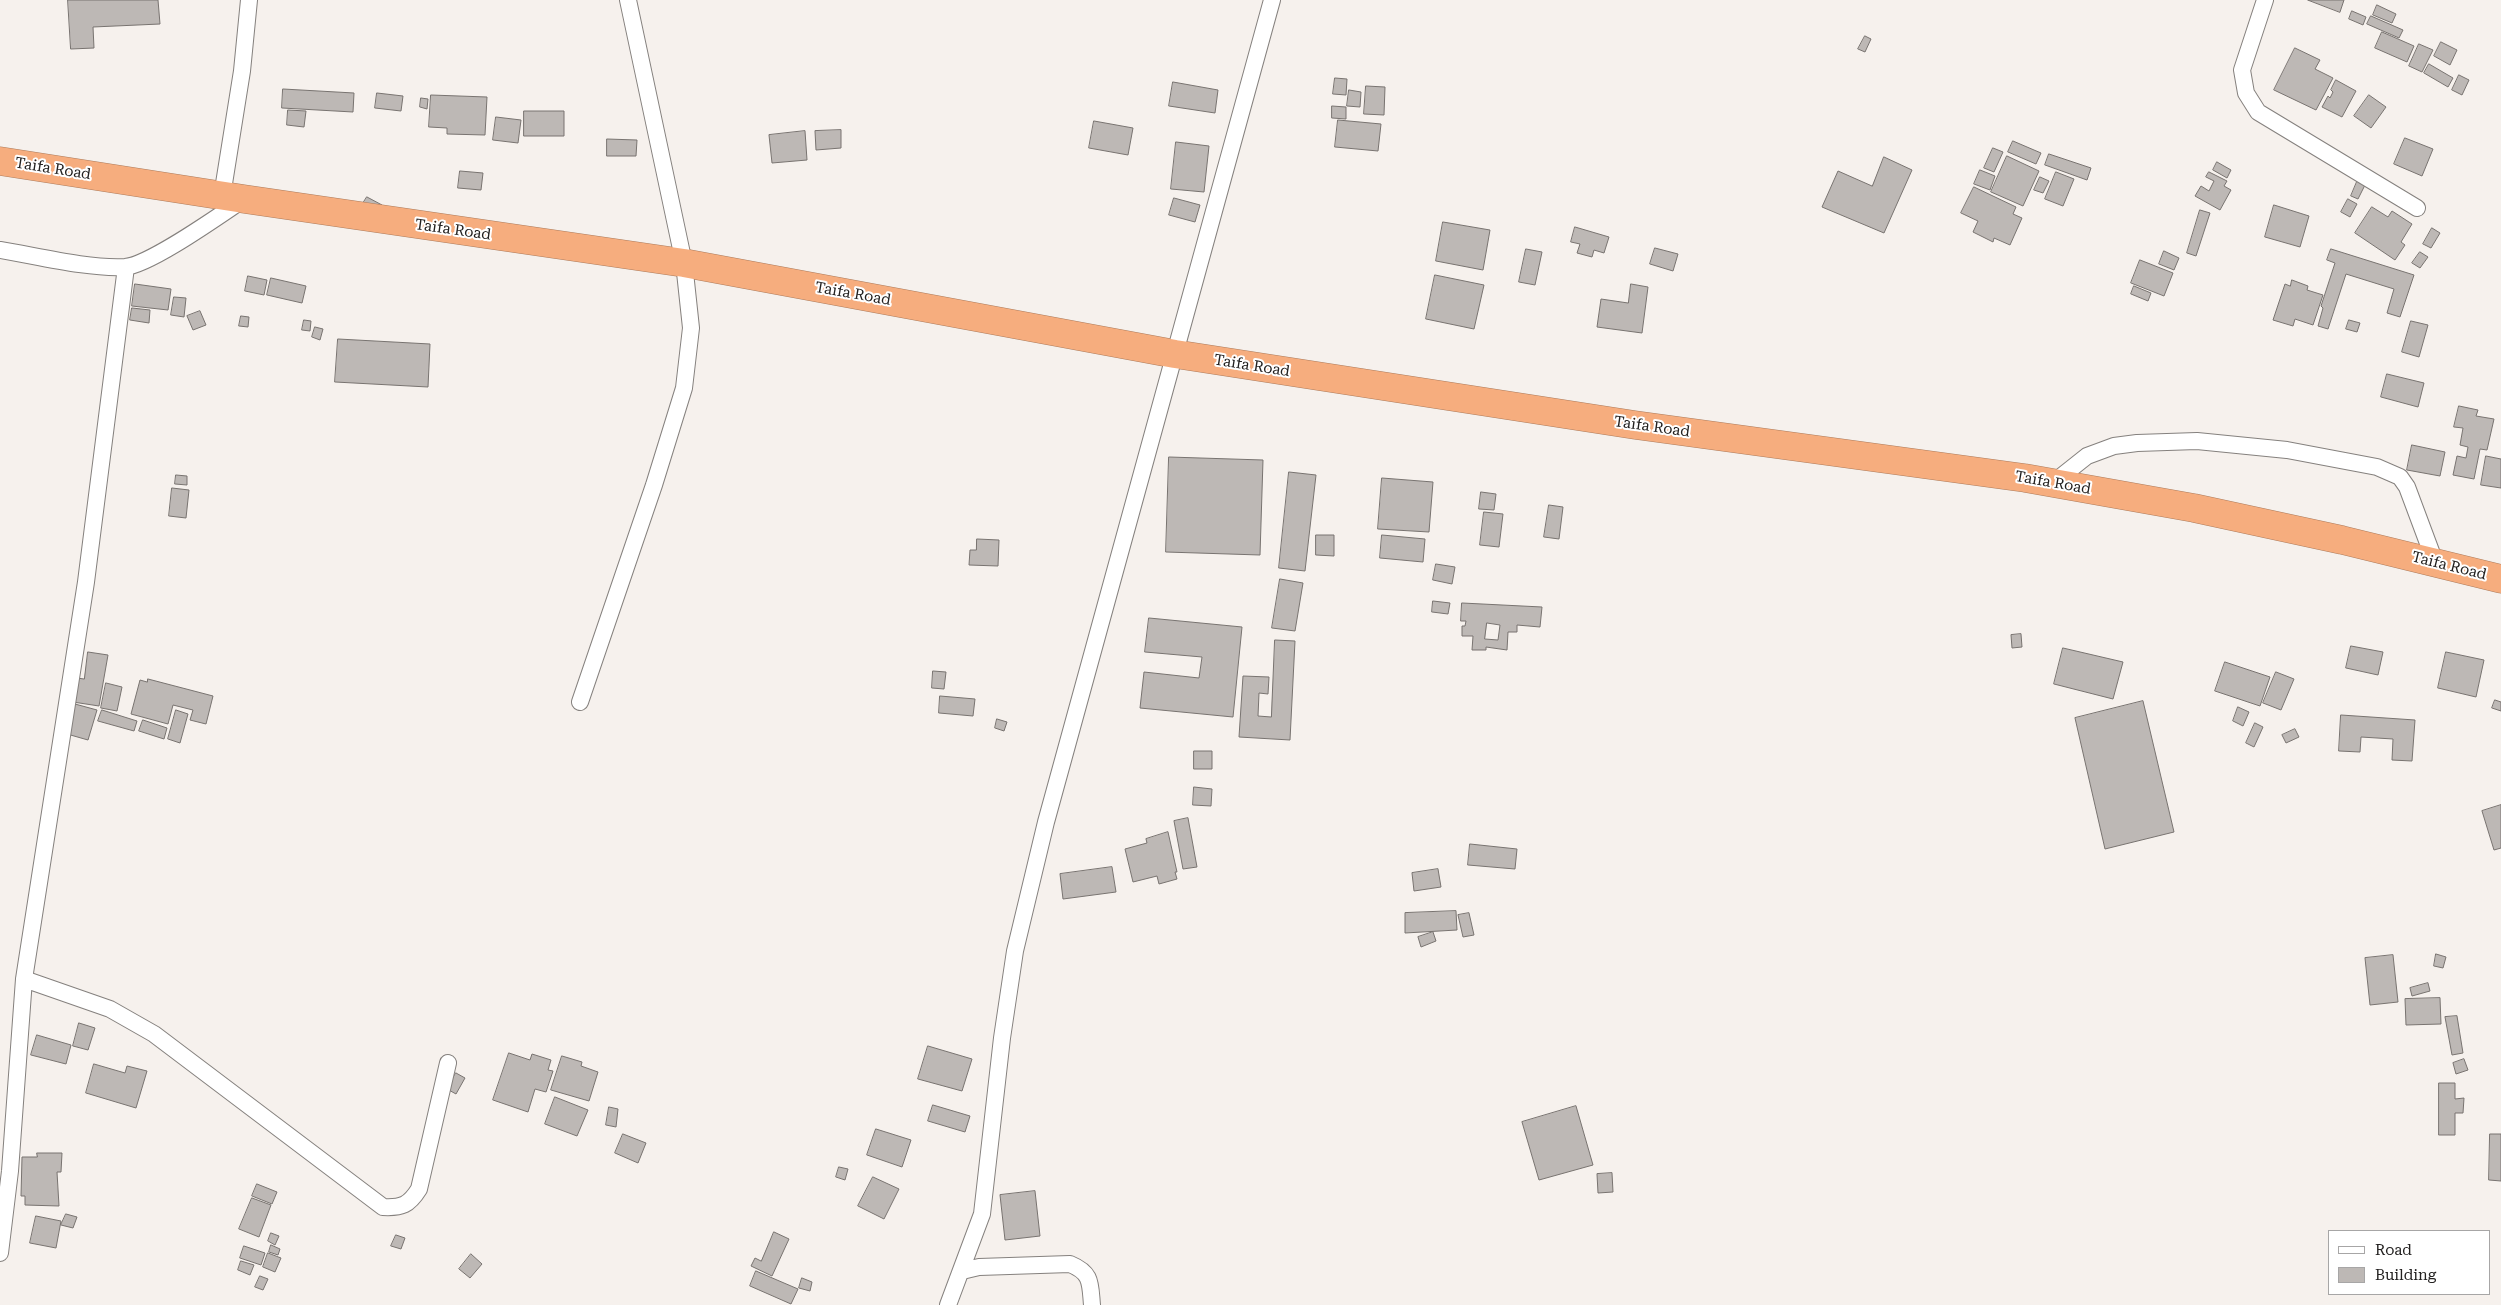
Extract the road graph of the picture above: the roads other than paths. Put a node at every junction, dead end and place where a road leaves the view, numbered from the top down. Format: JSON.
{"nodes":[{"id":1,"x":249,"y":0,"type":"edge"},
{"id":2,"x":628,"y":0,"type":"edge"},
{"id":3,"x":1272,"y":0,"type":"edge"},
{"id":4,"x":2265,"y":0,"type":"edge"},
{"id":5,"x":0,"y":161,"type":"edge"},
{"id":6,"x":233,"y":198,"type":"junction"},
{"id":7,"x":2417,"y":208,"type":"dead end"},
{"id":8,"x":0,"y":250,"type":"edge"},
{"id":9,"x":684,"y":263,"type":"junction"},
{"id":10,"x":126,"y":267,"type":"junction"},
{"id":11,"x":1175,"y":354,"type":"junction"},
{"id":12,"x":2053,"y":482,"type":"junction"},
{"id":13,"x":2435,"y":562,"type":"junction"},
{"id":14,"x":2501,"y":578,"type":"edge"},
{"id":15,"x":580,"y":702,"type":"dead end"},
{"id":16,"x":24,"y":978,"type":"junction"},
{"id":17,"x":448,"y":1063,"type":"dead end"},
{"id":18,"x":0,"y":1253,"type":"edge"},
{"id":19,"x":962,"y":1271,"type":"junction"},
{"id":20,"x":948,"y":1305,"type":"edge"},
{"id":21,"x":1092,"y":1305,"type":"edge"}],
"edges":[{"from":1,"to":6,"type":"street"},
{"from":2,"to":9,"type":"street"},
{"from":3,"to":11,"type":"street"},
{"from":4,"to":7,"type":"street"},
{"from":5,"to":6,"type":"highway","name":"Taifa Road"},
{"from":6,"to":9,"type":"highway","name":"Taifa Road"},
{"from":6,"to":10,"type":"street"},
{"from":8,"to":10,"type":"street"},
{"from":9,"to":11,"type":"highway","name":"Taifa Road"},
{"from":9,"to":15,"type":"street"},
{"from":10,"to":16,"type":"street"},
{"from":11,"to":12,"type":"highway","name":"Taifa Road"},
{"from":11,"to":19,"type":"street"},
{"from":12,"to":13,"type":"highway","name":"Taifa Road"},
{"from":12,"to":13,"type":"street"},
{"from":13,"to":14,"type":"highway","name":"Taifa Road"},
{"from":16,"to":17,"type":"street"},
{"from":16,"to":18,"type":"street"},
{"from":19,"to":20,"type":"street"},
{"from":19,"to":21,"type":"street"}]}
